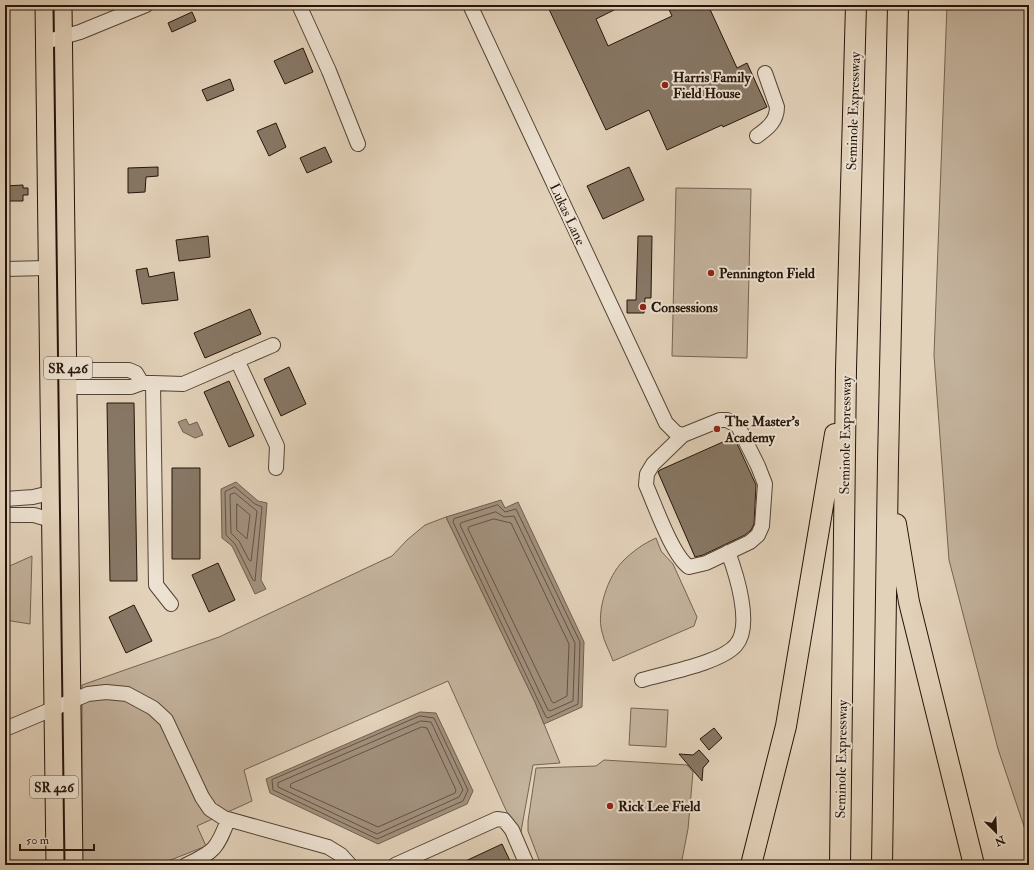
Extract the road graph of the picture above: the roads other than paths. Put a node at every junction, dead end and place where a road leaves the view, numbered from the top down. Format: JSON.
{"nodes":[{"id":1,"x":44,"y":5,"type":"edge"},
{"id":2,"x":63,"y":5,"type":"edge"},
{"id":3,"x":146,"y":5,"type":"edge"},
{"id":4,"x":299,"y":5,"type":"edge"},
{"id":5,"x":470,"y":5,"type":"edge"},
{"id":6,"x":856,"y":5,"type":"edge"},
{"id":7,"x":898,"y":5,"type":"edge"},
{"id":8,"x":63,"y":37,"type":"junction"},
{"id":9,"x":45,"y":42,"type":"junction"},
{"id":10,"x":765,"y":72,"type":"dead end"},
{"id":11,"x":757,"y":136,"type":"dead end"},
{"id":12,"x":358,"y":144,"type":"dead end"},
{"id":13,"x":48,"y":268,"type":"junction"},
{"id":14,"x":5,"y":269,"type":"edge"},
{"id":15,"x":48,"y":344,"type":"junction"},
{"id":16,"x":272,"y":344,"type":"dead end"},
{"id":17,"x":237,"y":360,"type":"junction"},
{"id":18,"x":846,"y":369,"type":"junction"},
{"id":19,"x":68,"y":370,"type":"junction"},
{"id":20,"x":122,"y":370,"type":"junction"},
{"id":21,"x":148,"y":383,"type":"junction"},
{"id":22,"x":123,"y":387,"type":"junction"},
{"id":23,"x":68,"y":388,"type":"junction"},
{"id":24,"x":683,"y":434,"type":"junction"},
{"id":25,"x":888,"y":462,"type":"junction"},
{"id":26,"x":276,"y":468,"type":"dead end"},
{"id":27,"x":50,"y":493,"type":"junction"},
{"id":28,"x":5,"y":499,"type":"edge"},
{"id":29,"x":5,"y":515,"type":"edge"},
{"id":30,"x":51,"y":520,"type":"junction"},
{"id":31,"x":728,"y":552,"type":"junction"},
{"id":32,"x":171,"y":604,"type":"dead end"},
{"id":33,"x":642,"y":680,"type":"dead end"},
{"id":34,"x":72,"y":700,"type":"junction"},
{"id":35,"x":53,"y":708,"type":"junction"},
{"id":36,"x":5,"y":729,"type":"edge"},
{"id":37,"x":228,"y":820,"type":"junction"},
{"id":38,"x":346,"y":863,"type":"edge"},
{"id":39,"x":55,"y":865,"type":"edge"},
{"id":40,"x":74,"y":865,"type":"edge"},
{"id":41,"x":186,"y":865,"type":"edge"},
{"id":42,"x":395,"y":865,"type":"edge"},
{"id":43,"x":527,"y":865,"type":"edge"},
{"id":44,"x":751,"y":865,"type":"edge"},
{"id":45,"x":840,"y":865,"type":"edge"},
{"id":46,"x":882,"y":865,"type":"edge"},
{"id":47,"x":974,"y":865,"type":"edge"}],
"edges":[{"from":1,"to":9,"type":"main road","number":"SR 426"},
{"from":2,"to":8,"type":"main road","number":"SR 426"},
{"from":3,"to":8,"type":"street"},
{"from":4,"to":12,"type":"street"},
{"from":5,"to":24,"type":"street","name":"Lukas Lane"},
{"from":6,"to":18,"type":"highway","name":"Seminole Expressway"},
{"from":7,"to":25,"type":"highway"},
{"from":8,"to":9,"type":"street"},
{"from":8,"to":19,"type":"main road","number":"SR 426"},
{"from":9,"to":13,"type":"main road","number":"SR 426"},
{"from":10,"to":11,"type":"street"},
{"from":13,"to":14,"type":"street"},
{"from":13,"to":15,"type":"main road","number":"SR 426"},
{"from":15,"to":23,"type":"main road"},
{"from":15,"to":27,"type":"main road","number":"SR 426"},
{"from":16,"to":17,"type":"street"},
{"from":17,"to":21,"type":"street"},
{"from":17,"to":26,"type":"street"},
{"from":18,"to":44,"type":"highway"},
{"from":18,"to":45,"type":"highway","name":"Seminole Expressway"},
{"from":19,"to":20,"type":"street"},
{"from":19,"to":23,"type":"main road","number":"SR 426"},
{"from":20,"to":21,"type":"street"},
{"from":20,"to":22,"type":"street"},
{"from":21,"to":22,"type":"street"},
{"from":21,"to":32,"type":"street"},
{"from":22,"to":23,"type":"street"},
{"from":23,"to":34,"type":"main road","number":"SR 426"},
{"from":24,"to":31,"type":"street"},
{"from":24,"to":31,"type":"street"},
{"from":25,"to":46,"type":"highway"},
{"from":25,"to":47,"type":"highway"},
{"from":27,"to":28,"type":"street"},
{"from":27,"to":30,"type":"main road","number":"SR 426"},
{"from":29,"to":30,"type":"street"},
{"from":30,"to":35,"type":"main road","number":"SR 426"},
{"from":31,"to":33,"type":"street"},
{"from":34,"to":35,"type":"street"},
{"from":34,"to":37,"type":"street"},
{"from":34,"to":40,"type":"main road","number":"SR 426"},
{"from":35,"to":36,"type":"street"},
{"from":35,"to":39,"type":"main road","number":"SR 426"},
{"from":37,"to":38,"type":"street"},
{"from":37,"to":41,"type":"street"},
{"from":42,"to":43,"type":"street"}]}
